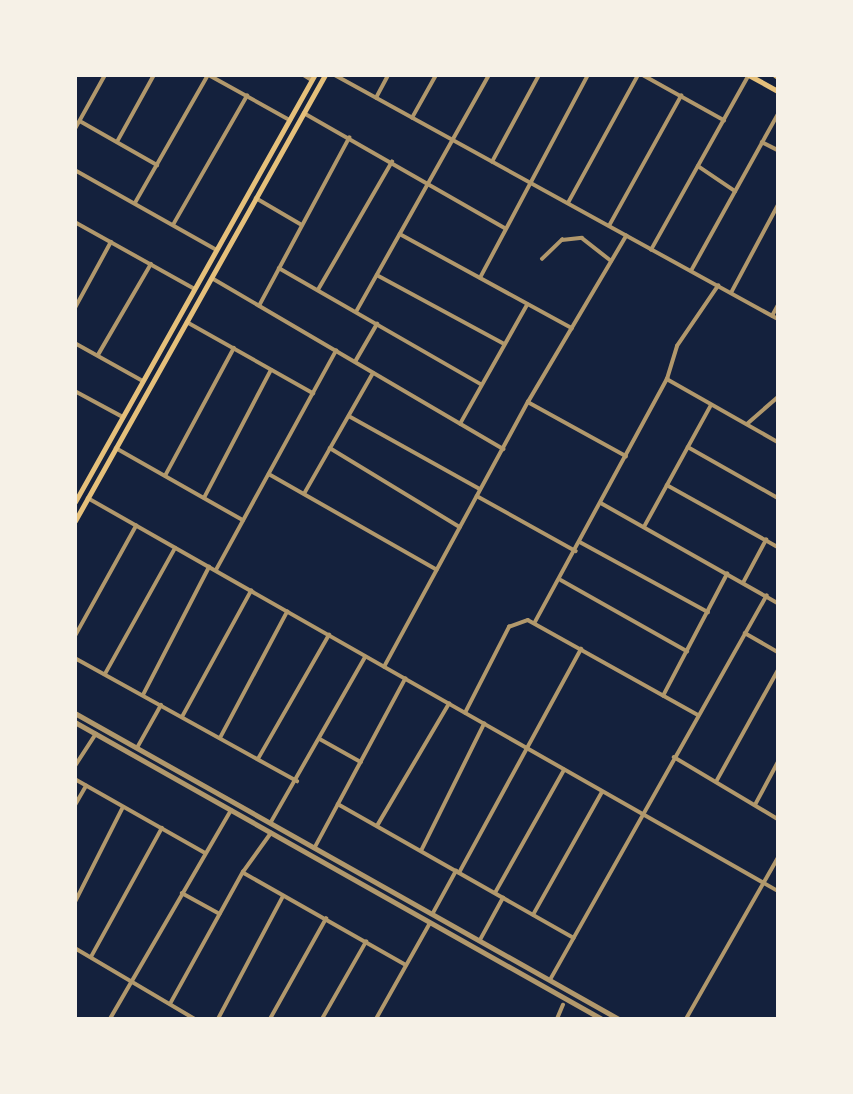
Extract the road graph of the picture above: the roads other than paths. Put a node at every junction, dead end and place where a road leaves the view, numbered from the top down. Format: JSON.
{"nodes":[{"id":1,"x":105,"y":75,"type":"edge"},
{"id":2,"x":155,"y":75,"type":"edge"},
{"id":3,"x":209,"y":75,"type":"edge"},
{"id":4,"x":304,"y":75,"type":"edge"},
{"id":5,"x":325,"y":75,"type":"edge"},
{"id":6,"x":335,"y":75,"type":"edge"},
{"id":7,"x":388,"y":75,"type":"edge"},
{"id":8,"x":436,"y":75,"type":"edge"},
{"id":9,"x":489,"y":75,"type":"edge"},
{"id":10,"x":539,"y":75,"type":"edge"},
{"id":11,"x":588,"y":75,"type":"edge"},
{"id":12,"x":640,"y":75,"type":"edge"},
{"id":13,"x":749,"y":75,"type":"edge"},
{"id":14,"x":314,"y":78,"type":"edge"},
{"id":15,"x":778,"y":91,"type":"edge"},
{"id":16,"x":247,"y":96,"type":"junction"},
{"id":17,"x":681,"y":96,"type":"junction"},
{"id":18,"x":376,"y":98,"type":"junction"},
{"id":19,"x":304,"y":113,"type":"junction"},
{"id":20,"x":778,"y":114,"type":"edge"},
{"id":21,"x":412,"y":118,"type":"junction"},
{"id":22,"x":290,"y":120,"type":"junction"},
{"id":23,"x":724,"y":120,"type":"junction"},
{"id":24,"x":80,"y":121,"type":"junction"},
{"id":25,"x":75,"y":129,"type":"edge"},
{"id":26,"x":349,"y":138,"type":"junction"},
{"id":27,"x":454,"y":140,"type":"junction"},
{"id":28,"x":117,"y":142,"type":"junction"},
{"id":29,"x":762,"y":142,"type":"junction"},
{"id":30,"x":778,"y":150,"type":"edge"},
{"id":31,"x":392,"y":162,"type":"junction"},
{"id":32,"x":492,"y":162,"type":"junction"},
{"id":33,"x":157,"y":165,"type":"junction"},
{"id":34,"x":698,"y":166,"type":"junction"},
{"id":35,"x":77,"y":171,"type":"edge"},
{"id":36,"x":75,"y":178,"type":"edge"},
{"id":37,"x":529,"y":182,"type":"junction"},
{"id":38,"x":429,"y":183,"type":"junction"},
{"id":39,"x":735,"y":191,"type":"junction"},
{"id":40,"x":256,"y":198,"type":"junction"},
{"id":41,"x":135,"y":203,"type":"junction"},
{"id":42,"x":568,"y":204,"type":"junction"},
{"id":43,"x":242,"y":205,"type":"junction"},
{"id":44,"x":778,"y":205,"type":"edge"},
{"id":45,"x":250,"y":210,"type":"junction"},
{"id":46,"x":235,"y":219,"type":"junction"},
{"id":47,"x":75,"y":222,"type":"edge"},
{"id":48,"x":242,"y":223,"type":"junction"},
{"id":49,"x":173,"y":225,"type":"junction"},
{"id":50,"x":302,"y":225,"type":"junction"},
{"id":51,"x":609,"y":226,"type":"junction"},
{"id":52,"x":505,"y":228,"type":"junction"},
{"id":53,"x":400,"y":234,"type":"junction"},
{"id":54,"x":626,"y":236,"type":"junction"},
{"id":55,"x":111,"y":242,"type":"junction"},
{"id":56,"x":217,"y":250,"type":"junction"},
{"id":57,"x":651,"y":250,"type":"junction"},
{"id":58,"x":542,"y":258,"type":"dead end"},
{"id":59,"x":611,"y":261,"type":"junction"},
{"id":60,"x":150,"y":264,"type":"junction"},
{"id":61,"x":279,"y":268,"type":"junction"},
{"id":62,"x":691,"y":271,"type":"junction"},
{"id":63,"x":377,"y":275,"type":"junction"},
{"id":64,"x":212,"y":278,"type":"junction"},
{"id":65,"x":480,"y":278,"type":"junction"},
{"id":66,"x":718,"y":286,"type":"junction"},
{"id":67,"x":195,"y":289,"type":"junction"},
{"id":68,"x":318,"y":290,"type":"junction"},
{"id":69,"x":731,"y":293,"type":"junction"},
{"id":70,"x":527,"y":305,"type":"junction"},
{"id":71,"x":258,"y":306,"type":"junction"},
{"id":72,"x":778,"y":306,"type":"edge"},
{"id":73,"x":75,"y":308,"type":"edge"},
{"id":74,"x":356,"y":312,"type":"junction"},
{"id":75,"x":772,"y":316,"type":"junction"},
{"id":76,"x":778,"y":319,"type":"edge"},
{"id":77,"x":187,"y":322,"type":"junction"},
{"id":78,"x":377,"y":324,"type":"junction"},
{"id":79,"x":572,"y":328,"type":"junction"},
{"id":80,"x":75,"y":343,"type":"edge"},
{"id":81,"x":503,"y":343,"type":"junction"},
{"id":82,"x":234,"y":348,"type":"junction"},
{"id":83,"x":336,"y":351,"type":"junction"},
{"id":84,"x":98,"y":355,"type":"junction"},
{"id":85,"x":355,"y":362,"type":"junction"},
{"id":86,"x":271,"y":370,"type":"junction"},
{"id":87,"x":373,"y":373,"type":"junction"},
{"id":88,"x":667,"y":379,"type":"junction"},
{"id":89,"x":143,"y":381,"type":"junction"},
{"id":90,"x":481,"y":384,"type":"junction"},
{"id":91,"x":76,"y":393,"type":"edge"},
{"id":92,"x":313,"y":393,"type":"junction"},
{"id":93,"x":778,"y":397,"type":"edge"},
{"id":94,"x":528,"y":402,"type":"junction"},
{"id":95,"x":711,"y":405,"type":"junction"},
{"id":96,"x":349,"y":416,"type":"junction"},
{"id":97,"x":123,"y":417,"type":"junction"},
{"id":98,"x":460,"y":424,"type":"junction"},
{"id":99,"x":747,"y":424,"type":"junction"},
{"id":100,"x":778,"y":442,"type":"edge"},
{"id":101,"x":687,"y":447,"type":"junction"},
{"id":102,"x":117,"y":448,"type":"junction"},
{"id":103,"x":330,"y":449,"type":"junction"},
{"id":104,"x":503,"y":449,"type":"junction"},
{"id":105,"x":626,"y":456,"type":"junction"},
{"id":106,"x":268,"y":474,"type":"junction"},
{"id":107,"x":165,"y":476,"type":"junction"},
{"id":108,"x":667,"y":485,"type":"junction"},
{"id":109,"x":480,"y":489,"type":"junction"},
{"id":110,"x":304,"y":494,"type":"junction"},
{"id":111,"x":477,"y":496,"type":"junction"},
{"id":112,"x":88,"y":498,"type":"junction"},
{"id":113,"x":204,"y":498,"type":"junction"},
{"id":114,"x":778,"y":498,"type":"edge"},
{"id":115,"x":75,"y":502,"type":"edge"},
{"id":116,"x":601,"y":503,"type":"junction"},
{"id":117,"x":243,"y":520,"type":"junction"},
{"id":118,"x":75,"y":521,"type":"edge"},
{"id":119,"x":136,"y":526,"type":"junction"},
{"id":120,"x":460,"y":527,"type":"junction"},
{"id":121,"x":644,"y":527,"type":"junction"},
{"id":122,"x":766,"y":540,"type":"junction"},
{"id":123,"x":580,"y":542,"type":"junction"},
{"id":124,"x":778,"y":547,"type":"edge"},
{"id":125,"x":175,"y":548,"type":"junction"},
{"id":126,"x":576,"y":551,"type":"junction"},
{"id":127,"x":209,"y":567,"type":"junction"},
{"id":128,"x":437,"y":570,"type":"junction"},
{"id":129,"x":216,"y":571,"type":"junction"},
{"id":130,"x":727,"y":574,"type":"junction"},
{"id":131,"x":560,"y":579,"type":"junction"},
{"id":132,"x":743,"y":583,"type":"junction"},
{"id":133,"x":251,"y":591,"type":"junction"},
{"id":134,"x":766,"y":596,"type":"junction"},
{"id":135,"x":778,"y":603,"type":"edge"},
{"id":136,"x":288,"y":612,"type":"junction"},
{"id":137,"x":708,"y":612,"type":"junction"},
{"id":138,"x":535,"y":622,"type":"junction"},
{"id":139,"x":745,"y":633,"type":"junction"},
{"id":140,"x":329,"y":635,"type":"junction"},
{"id":141,"x":75,"y":636,"type":"edge"},
{"id":142,"x":581,"y":649,"type":"junction"},
{"id":143,"x":687,"y":652,"type":"junction"},
{"id":144,"x":778,"y":652,"type":"edge"},
{"id":145,"x":365,"y":656,"type":"junction"},
{"id":146,"x":75,"y":658,"type":"edge"},
{"id":147,"x":384,"y":667,"type":"junction"},
{"id":148,"x":778,"y":670,"type":"edge"},
{"id":149,"x":105,"y":674,"type":"junction"},
{"id":150,"x":406,"y":679,"type":"junction"},
{"id":151,"x":143,"y":695,"type":"junction"},
{"id":152,"x":663,"y":696,"type":"junction"},
{"id":153,"x":449,"y":704,"type":"junction"},
{"id":154,"x":161,"y":705,"type":"junction"},
{"id":155,"x":75,"y":713,"type":"edge"},
{"id":156,"x":465,"y":713,"type":"junction"},
{"id":157,"x":698,"y":715,"type":"junction"},
{"id":158,"x":182,"y":717,"type":"junction"},
{"id":159,"x":75,"y":722,"type":"edge"},
{"id":160,"x":484,"y":724,"type":"junction"},
{"id":161,"x":96,"y":734,"type":"junction"},
{"id":162,"x":220,"y":738,"type":"junction"},
{"id":163,"x":320,"y":739,"type":"junction"},
{"id":164,"x":137,"y":748,"type":"junction"},
{"id":165,"x":527,"y":748,"type":"junction"},
{"id":166,"x":674,"y":757,"type":"junction"},
{"id":167,"x":258,"y":760,"type":"junction"},
{"id":168,"x":361,"y":762,"type":"junction"},
{"id":169,"x":778,"y":762,"type":"edge"},
{"id":170,"x":75,"y":766,"type":"edge"},
{"id":171,"x":564,"y":770,"type":"junction"},
{"id":172,"x":75,"y":779,"type":"edge"},
{"id":173,"x":297,"y":781,"type":"junction"},
{"id":174,"x":716,"y":782,"type":"junction"},
{"id":175,"x":86,"y":785,"type":"junction"},
{"id":176,"x":602,"y":792,"type":"junction"},
{"id":177,"x":338,"y":804,"type":"junction"},
{"id":178,"x":75,"y":805,"type":"edge"},
{"id":179,"x":755,"y":805,"type":"junction"},
{"id":180,"x":124,"y":807,"type":"junction"},
{"id":181,"x":231,"y":810,"type":"junction"},
{"id":182,"x":644,"y":813,"type":"junction"},
{"id":183,"x":778,"y":818,"type":"edge"},
{"id":184,"x":271,"y":822,"type":"junction"},
{"id":185,"x":376,"y":826,"type":"junction"},
{"id":186,"x":162,"y":828,"type":"junction"},
{"id":187,"x":271,"y":833,"type":"junction"},
{"id":188,"x":315,"y":847,"type":"junction"},
{"id":189,"x":421,"y":851,"type":"junction"},
{"id":190,"x":205,"y":853,"type":"junction"},
{"id":191,"x":778,"y":858,"type":"edge"},
{"id":192,"x":358,"y":871,"type":"junction"},
{"id":193,"x":243,"y":872,"type":"junction"},
{"id":194,"x":458,"y":872,"type":"junction"},
{"id":195,"x":352,"y":879,"type":"junction"},
{"id":196,"x":375,"y":881,"type":"junction"},
{"id":197,"x":764,"y":883,"type":"junction"},
{"id":198,"x":370,"y":890,"type":"junction"},
{"id":199,"x":778,"y":891,"type":"edge"},
{"id":200,"x":182,"y":893,"type":"junction"},
{"id":201,"x":495,"y":893,"type":"junction"},
{"id":202,"x":283,"y":896,"type":"junction"},
{"id":203,"x":503,"y":898,"type":"junction"},
{"id":204,"x":75,"y":902,"type":"edge"},
{"id":205,"x":433,"y":913,"type":"junction"},
{"id":206,"x":220,"y":914,"type":"junction"},
{"id":207,"x":533,"y":915,"type":"junction"},
{"id":208,"x":326,"y":919,"type":"junction"},
{"id":209,"x":430,"y":922,"type":"junction"},
{"id":210,"x":574,"y":938,"type":"junction"},
{"id":211,"x":480,"y":940,"type":"junction"},
{"id":212,"x":366,"y":942,"type":"junction"},
{"id":213,"x":75,"y":948,"type":"edge"},
{"id":214,"x":90,"y":957,"type":"junction"},
{"id":215,"x":406,"y":965,"type":"junction"},
{"id":216,"x":550,"y":980,"type":"junction"},
{"id":217,"x":133,"y":982,"type":"junction"},
{"id":218,"x":575,"y":994,"type":"junction"},
{"id":219,"x":571,"y":1001,"type":"junction"},
{"id":220,"x":170,"y":1004,"type":"junction"},
{"id":221,"x":563,"y":1005,"type":"dead end"},
{"id":222,"x":110,"y":1019,"type":"edge"},
{"id":223,"x":195,"y":1019,"type":"edge"},
{"id":224,"x":218,"y":1019,"type":"edge"},
{"id":225,"x":270,"y":1019,"type":"edge"},
{"id":226,"x":321,"y":1019,"type":"edge"},
{"id":227,"x":376,"y":1019,"type":"edge"},
{"id":228,"x":556,"y":1019,"type":"edge"},
{"id":229,"x":601,"y":1019,"type":"edge"},
{"id":230,"x":619,"y":1019,"type":"edge"},
{"id":231,"x":686,"y":1019,"type":"edge"}],
"edges":[{"from":1,"to":24,"type":"street"},
{"from":2,"to":28,"type":"street"},
{"from":3,"to":16,"type":"street"},
{"from":3,"to":33,"type":"street"},
{"from":4,"to":14,"type":"street"},
{"from":5,"to":19,"type":"main road"},
{"from":6,"to":18,"type":"street"},
{"from":7,"to":18,"type":"street"},
{"from":8,"to":21,"type":"street"},
{"from":9,"to":27,"type":"street"},
{"from":10,"to":32,"type":"street"},
{"from":11,"to":37,"type":"street"},
{"from":12,"to":17,"type":"street"},
{"from":12,"to":42,"type":"street"},
{"from":13,"to":15,"type":"main road"},
{"from":13,"to":23,"type":"street"},
{"from":14,"to":22,"type":"main road"},
{"from":16,"to":22,"type":"street"},
{"from":16,"to":49,"type":"street"},
{"from":17,"to":23,"type":"street"},
{"from":17,"to":51,"type":"street"},
{"from":18,"to":21,"type":"street"},
{"from":19,"to":26,"type":"street"},
{"from":19,"to":40,"type":"main road"},
{"from":20,"to":29,"type":"street"},
{"from":21,"to":27,"type":"street"},
{"from":22,"to":43,"type":"main road"},
{"from":23,"to":34,"type":"street"},
{"from":24,"to":25,"type":"street"},
{"from":24,"to":28,"type":"street"},
{"from":26,"to":31,"type":"street"},
{"from":26,"to":50,"type":"street"},
{"from":27,"to":32,"type":"street"},
{"from":27,"to":38,"type":"street"},
{"from":28,"to":33,"type":"street"},
{"from":29,"to":30,"type":"street"},
{"from":29,"to":39,"type":"street"},
{"from":31,"to":38,"type":"street"},
{"from":31,"to":68,"type":"street"},
{"from":32,"to":37,"type":"street"},
{"from":33,"to":41,"type":"street"},
{"from":34,"to":39,"type":"street"},
{"from":34,"to":57,"type":"street"},
{"from":35,"to":36,"type":"street"},
{"from":35,"to":41,"type":"street"},
{"from":37,"to":42,"type":"street"},
{"from":37,"to":52,"type":"street"},
{"from":38,"to":52,"type":"street"},
{"from":38,"to":53,"type":"street"},
{"from":39,"to":62,"type":"street"},
{"from":40,"to":45,"type":"main road"},
{"from":40,"to":50,"type":"street"},
{"from":41,"to":49,"type":"street"},
{"from":42,"to":51,"type":"street"},
{"from":43,"to":45,"type":"main road"},
{"from":43,"to":46,"type":"main road"},
{"from":44,"to":69,"type":"street"},
{"from":45,"to":48,"type":"main road"},
{"from":46,"to":48,"type":"main road"},
{"from":46,"to":56,"type":"main road"},
{"from":47,"to":55,"type":"street"},
{"from":48,"to":64,"type":"main road"},
{"from":49,"to":56,"type":"street"},
{"from":50,"to":61,"type":"street"},
{"from":51,"to":54,"type":"street"},
{"from":52,"to":65,"type":"street"},
{"from":53,"to":63,"type":"street"},
{"from":53,"to":65,"type":"street"},
{"from":54,"to":57,"type":"street"},
{"from":54,"to":59,"type":"street"},
{"from":55,"to":60,"type":"street"},
{"from":55,"to":73,"type":"street"},
{"from":56,"to":67,"type":"main road"},
{"from":57,"to":62,"type":"street"},
{"from":58,"to":59,"type":"street"},
{"from":59,"to":79,"type":"street"},
{"from":60,"to":67,"type":"street"},
{"from":60,"to":84,"type":"street"},
{"from":61,"to":68,"type":"street"},
{"from":61,"to":71,"type":"street"},
{"from":62,"to":66,"type":"street"},
{"from":63,"to":74,"type":"street"},
{"from":63,"to":81,"type":"street"},
{"from":64,"to":71,"type":"street"},
{"from":64,"to":77,"type":"main road"},
{"from":65,"to":70,"type":"street"},
{"from":66,"to":69,"type":"street"},
{"from":66,"to":88,"type":"street"},
{"from":67,"to":89,"type":"main road"},
{"from":68,"to":74,"type":"street"},
{"from":69,"to":75,"type":"street"},
{"from":70,"to":79,"type":"street"},
{"from":70,"to":81,"type":"street"},
{"from":71,"to":83,"type":"street"},
{"from":72,"to":75,"type":"street"},
{"from":74,"to":78,"type":"street"},
{"from":75,"to":76,"type":"street"},
{"from":77,"to":82,"type":"street"},
{"from":77,"to":102,"type":"main road"},
{"from":78,"to":85,"type":"street"},
{"from":78,"to":90,"type":"street"},
{"from":79,"to":94,"type":"street"},
{"from":80,"to":84,"type":"street"},
{"from":81,"to":90,"type":"street"},
{"from":82,"to":86,"type":"street"},
{"from":82,"to":107,"type":"street"},
{"from":83,"to":85,"type":"street"},
{"from":83,"to":92,"type":"street"},
{"from":84,"to":89,"type":"street"},
{"from":85,"to":87,"type":"street"},
{"from":86,"to":92,"type":"street"},
{"from":86,"to":113,"type":"street"},
{"from":87,"to":96,"type":"street"},
{"from":87,"to":98,"type":"street"},
{"from":88,"to":95,"type":"street"},
{"from":88,"to":105,"type":"street"},
{"from":89,"to":97,"type":"main road"},
{"from":90,"to":98,"type":"street"},
{"from":91,"to":97,"type":"street"},
{"from":92,"to":106,"type":"street"},
{"from":93,"to":99,"type":"street"},
{"from":94,"to":104,"type":"street"},
{"from":94,"to":105,"type":"street"},
{"from":95,"to":99,"type":"street"},
{"from":95,"to":101,"type":"street"},
{"from":96,"to":103,"type":"street"},
{"from":96,"to":109,"type":"street"},
{"from":97,"to":115,"type":"main road"},
{"from":98,"to":104,"type":"street"},
{"from":99,"to":100,"type":"street"},
{"from":101,"to":108,"type":"street"},
{"from":101,"to":114,"type":"street"},
{"from":102,"to":107,"type":"street"},
{"from":102,"to":112,"type":"main road"},
{"from":103,"to":110,"type":"street"},
{"from":103,"to":120,"type":"street"},
{"from":104,"to":109,"type":"street"},
{"from":105,"to":116,"type":"street"},
{"from":106,"to":110,"type":"street"},
{"from":106,"to":117,"type":"street"},
{"from":107,"to":113,"type":"street"},
{"from":108,"to":121,"type":"street"},
{"from":108,"to":122,"type":"street"},
{"from":109,"to":111,"type":"street"},
{"from":110,"to":128,"type":"street"},
{"from":111,"to":120,"type":"street"},
{"from":111,"to":126,"type":"street"},
{"from":112,"to":118,"type":"main road"},
{"from":112,"to":119,"type":"street"},
{"from":113,"to":117,"type":"street"},
{"from":116,"to":121,"type":"street"},
{"from":116,"to":123,"type":"street"},
{"from":117,"to":129,"type":"street"},
{"from":119,"to":125,"type":"street"},
{"from":119,"to":141,"type":"street"},
{"from":120,"to":128,"type":"street"},
{"from":121,"to":130,"type":"street"},
{"from":122,"to":124,"type":"street"},
{"from":122,"to":132,"type":"street"},
{"from":123,"to":126,"type":"street"},
{"from":123,"to":137,"type":"street"},
{"from":125,"to":127,"type":"street"},
{"from":125,"to":149,"type":"street"},
{"from":126,"to":131,"type":"street"},
{"from":127,"to":129,"type":"street"},
{"from":127,"to":151,"type":"street"},
{"from":128,"to":147,"type":"street"},
{"from":129,"to":133,"type":"street"},
{"from":130,"to":132,"type":"street"},
{"from":130,"to":137,"type":"street"},
{"from":131,"to":138,"type":"street"},
{"from":131,"to":143,"type":"street"},
{"from":132,"to":134,"type":"street"},
{"from":133,"to":136,"type":"street"},
{"from":133,"to":158,"type":"street"},
{"from":134,"to":135,"type":"street"},
{"from":134,"to":139,"type":"street"},
{"from":136,"to":140,"type":"street"},
{"from":136,"to":162,"type":"street"},
{"from":137,"to":143,"type":"street"},
{"from":138,"to":142,"type":"street"},
{"from":138,"to":156,"type":"street"},
{"from":139,"to":144,"type":"street"},
{"from":139,"to":157,"type":"street"},
{"from":140,"to":145,"type":"street"},
{"from":140,"to":167,"type":"street"},
{"from":142,"to":152,"type":"street"},
{"from":142,"to":165,"type":"street"},
{"from":143,"to":152,"type":"street"},
{"from":145,"to":147,"type":"street"},
{"from":145,"to":163,"type":"street"},
{"from":146,"to":149,"type":"street"},
{"from":147,"to":150,"type":"street"},
{"from":148,"to":174,"type":"street"},
{"from":149,"to":151,"type":"street"},
{"from":150,"to":153,"type":"street"},
{"from":150,"to":168,"type":"street"},
{"from":151,"to":154,"type":"street"},
{"from":152,"to":157,"type":"street"},
{"from":153,"to":156,"type":"street"},
{"from":153,"to":185,"type":"street"},
{"from":154,"to":158,"type":"street"},
{"from":154,"to":164,"type":"street"},
{"from":155,"to":164,"type":"street"},
{"from":156,"to":160,"type":"street"},
{"from":157,"to":166,"type":"street"},
{"from":158,"to":162,"type":"street"},
{"from":159,"to":161,"type":"street"},
{"from":160,"to":165,"type":"street"},
{"from":160,"to":189,"type":"street"},
{"from":161,"to":170,"type":"street"},
{"from":161,"to":181,"type":"street"},
{"from":162,"to":167,"type":"street"},
{"from":163,"to":168,"type":"street"},
{"from":163,"to":173,"type":"street"},
{"from":164,"to":184,"type":"street"},
{"from":165,"to":171,"type":"street"},
{"from":165,"to":194,"type":"street"},
{"from":166,"to":174,"type":"street"},
{"from":166,"to":182,"type":"street"},
{"from":167,"to":173,"type":"street"},
{"from":168,"to":177,"type":"street"},
{"from":169,"to":179,"type":"street"},
{"from":171,"to":176,"type":"street"},
{"from":171,"to":201,"type":"street"},
{"from":172,"to":175,"type":"street"},
{"from":173,"to":184,"type":"street"},
{"from":174,"to":179,"type":"street"},
{"from":175,"to":178,"type":"street"},
{"from":175,"to":180,"type":"street"},
{"from":176,"to":182,"type":"street"},
{"from":176,"to":207,"type":"street"},
{"from":177,"to":185,"type":"street"},
{"from":177,"to":188,"type":"street"},
{"from":179,"to":183,"type":"street"},
{"from":180,"to":186,"type":"street"},
{"from":180,"to":204,"type":"street"},
{"from":181,"to":187,"type":"street"},
{"from":181,"to":190,"type":"street"},
{"from":182,"to":197,"type":"street"},
{"from":182,"to":210,"type":"street"},
{"from":184,"to":188,"type":"street"},
{"from":185,"to":189,"type":"street"},
{"from":186,"to":190,"type":"street"},
{"from":186,"to":214,"type":"street"},
{"from":187,"to":193,"type":"street"},
{"from":187,"to":195,"type":"street"},
{"from":188,"to":192,"type":"street"},
{"from":189,"to":194,"type":"street"},
{"from":190,"to":200,"type":"street"},
{"from":191,"to":197,"type":"street"},
{"from":192,"to":195,"type":"street"},
{"from":192,"to":196,"type":"street"},
{"from":193,"to":202,"type":"street"},
{"from":193,"to":206,"type":"street"},
{"from":194,"to":201,"type":"street"},
{"from":194,"to":205,"type":"street"},
{"from":195,"to":198,"type":"street"},
{"from":196,"to":198,"type":"street"},
{"from":196,"to":205,"type":"street"},
{"from":197,"to":199,"type":"street"},
{"from":197,"to":231,"type":"street"},
{"from":198,"to":209,"type":"street"},
{"from":200,"to":206,"type":"street"},
{"from":200,"to":217,"type":"street"},
{"from":201,"to":203,"type":"street"},
{"from":202,"to":208,"type":"street"},
{"from":202,"to":224,"type":"street"},
{"from":203,"to":207,"type":"street"},
{"from":203,"to":211,"type":"street"},
{"from":205,"to":211,"type":"street"},
{"from":206,"to":220,"type":"street"},
{"from":207,"to":210,"type":"street"},
{"from":208,"to":212,"type":"street"},
{"from":208,"to":225,"type":"street"},
{"from":209,"to":215,"type":"street"},
{"from":209,"to":219,"type":"street"},
{"from":210,"to":216,"type":"street"},
{"from":211,"to":216,"type":"street"},
{"from":212,"to":215,"type":"street"},
{"from":212,"to":226,"type":"street"},
{"from":213,"to":214,"type":"street"},
{"from":214,"to":217,"type":"street"},
{"from":215,"to":227,"type":"street"},
{"from":216,"to":218,"type":"street"},
{"from":217,"to":220,"type":"street"},
{"from":217,"to":222,"type":"street"},
{"from":218,"to":219,"type":"street"},
{"from":218,"to":230,"type":"street"},
{"from":219,"to":229,"type":"street"},
{"from":220,"to":223,"type":"street"},
{"from":221,"to":228,"type":"street"}]}
